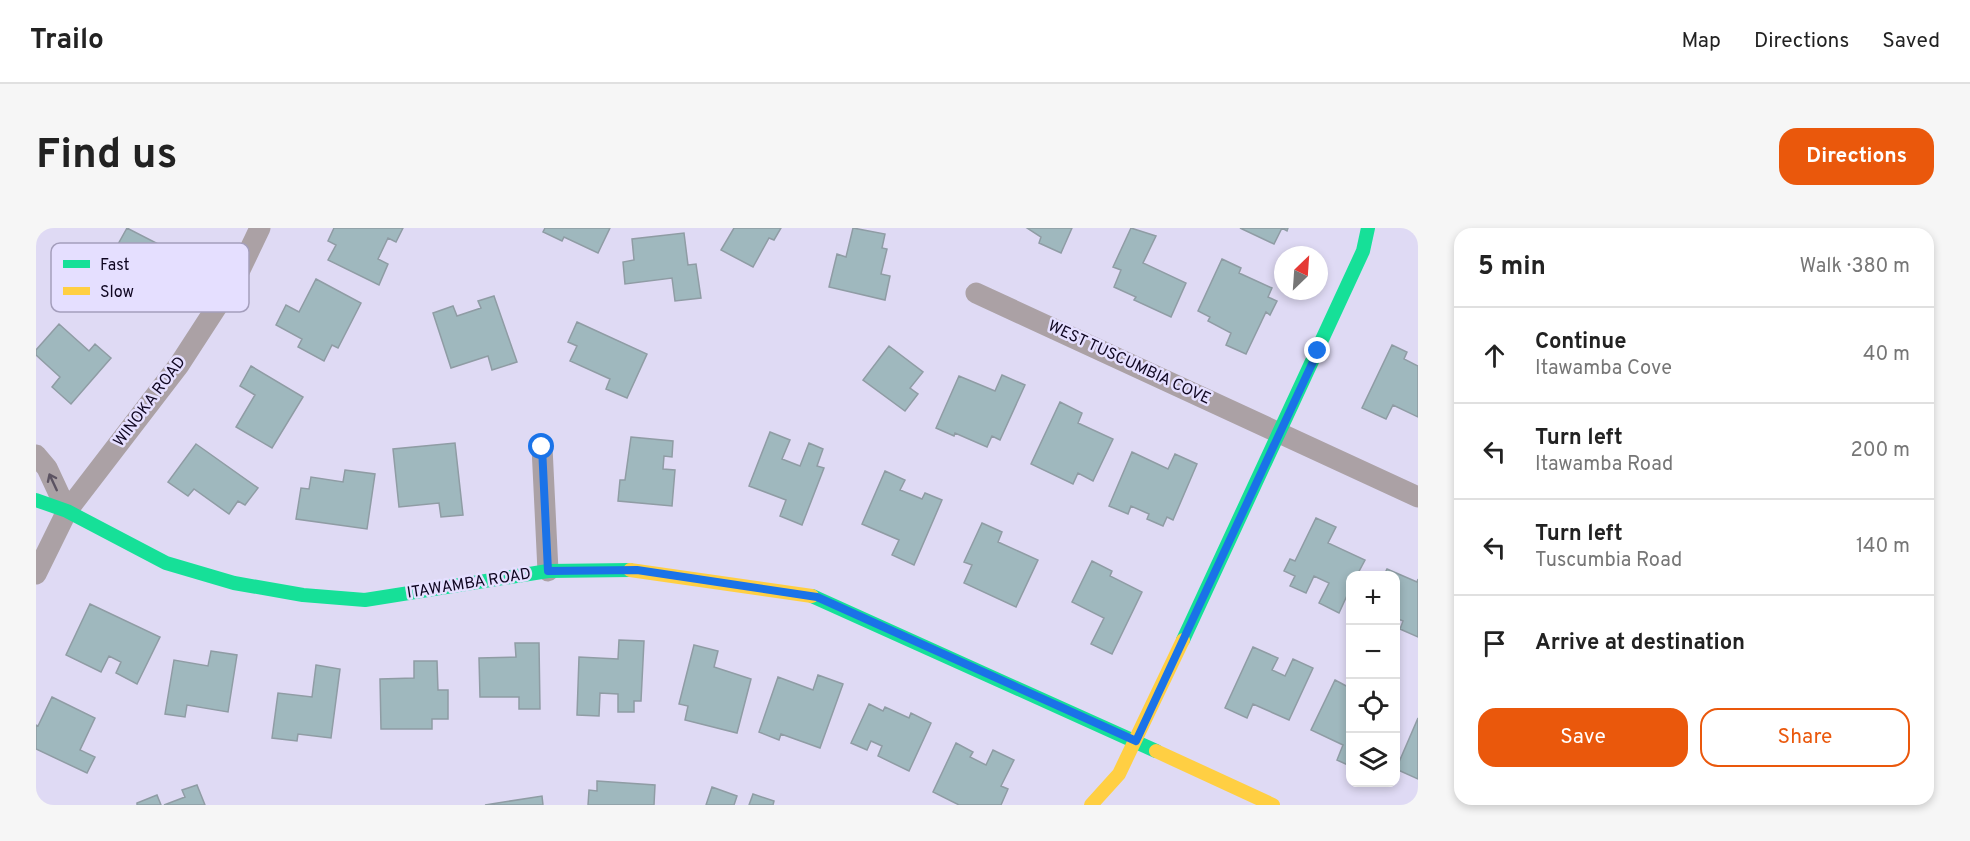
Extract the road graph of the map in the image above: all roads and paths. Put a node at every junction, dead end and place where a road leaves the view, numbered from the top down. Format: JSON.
{"nodes":[{"id":1,"x":260,"y":228,"type":"edge"},
{"id":2,"x":1368,"y":228,"type":"edge"},
{"id":3,"x":249,"y":251,"type":"edge"},
{"id":4,"x":976,"y":293,"type":"dead end"},
{"id":5,"x":213,"y":312,"type":"edge"},
{"id":6,"x":1281,"y":433,"type":"junction"},
{"id":7,"x":542,"y":447,"type":"dead end"},
{"id":8,"x":36,"y":454,"type":"edge"},
{"id":9,"x":1418,"y":497,"type":"edge"},
{"id":10,"x":36,"y":500,"type":"edge"},
{"id":11,"x":67,"y":512,"type":"junction"},
{"id":12,"x":548,"y":571,"type":"junction"},
{"id":13,"x":36,"y":573,"type":"edge"},
{"id":14,"x":1136,"y":741,"type":"junction"},
{"id":15,"x":1091,"y":805,"type":"edge"},
{"id":16,"x":1273,"y":805,"type":"edge"}],
"edges":[{"from":1,"to":3,"type":"street","name":"WINOKA ROAD"},
{"from":2,"to":6,"type":"street"},
{"from":4,"to":6,"type":"street","name":"WEST TUSCUMBIA COVE"},
{"from":5,"to":11,"type":"street","name":"WINOKA ROAD"},
{"from":6,"to":9,"type":"street","name":"WEST TUSCUMBIA COVE"},
{"from":6,"to":14,"type":"street"},
{"from":7,"to":12,"type":"street"},
{"from":11,"to":8,"type":"street","one_way":true},
{"from":10,"to":11,"type":"street","name":"ITAWAMBA ROAD"},
{"from":11,"to":12,"type":"street","name":"ITAWAMBA ROAD"},
{"from":11,"to":13,"type":"street","name":"WINOKA ROAD"},
{"from":12,"to":14,"type":"street","name":"ITAWAMBA ROAD"},
{"from":14,"to":15,"type":"street"},
{"from":14,"to":16,"type":"street","name":"ITAWAMBA ROAD"}]}
